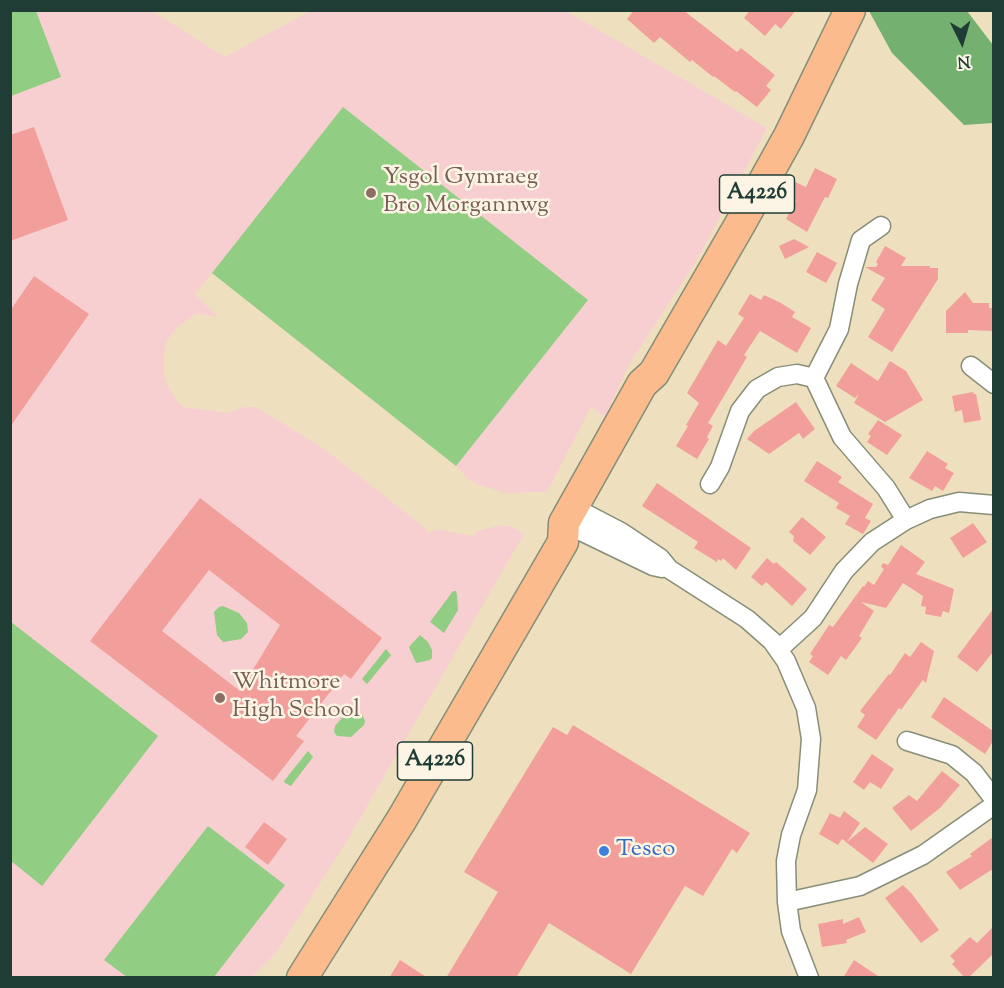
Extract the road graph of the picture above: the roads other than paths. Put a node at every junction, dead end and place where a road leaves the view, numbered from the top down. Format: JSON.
{"nodes":[{"id":1,"x":850,"y":10,"type":"edge"},
{"id":2,"x":881,"y":226,"type":"dead end"},
{"id":3,"x":971,"y":366,"type":"dead end"},
{"id":4,"x":814,"y":378,"type":"junction"},
{"id":5,"x":993,"y":384,"type":"edge"},
{"id":6,"x":710,"y":484,"type":"dead end"},
{"id":7,"x":993,"y":505,"type":"edge"},
{"id":8,"x":906,"y":520,"type":"junction"},
{"id":9,"x":574,"y":524,"type":"junction"},
{"id":10,"x":779,"y":649,"type":"junction"},
{"id":11,"x":907,"y":741,"type":"dead end"},
{"id":12,"x":993,"y":799,"type":"edge"},
{"id":13,"x":993,"y":805,"type":"edge"},
{"id":14,"x":787,"y":902,"type":"junction"},
{"id":15,"x":302,"y":978,"type":"edge"},
{"id":16,"x":809,"y":978,"type":"edge"}],
"edges":[{"from":1,"to":9,"type":"main road","number":"A4226"},
{"from":2,"to":4,"type":"street"},
{"from":3,"to":5,"type":"street"},
{"from":4,"to":6,"type":"street"},
{"from":4,"to":8,"type":"street"},
{"from":7,"to":8,"type":"street"},
{"from":8,"to":10,"type":"street"},
{"from":9,"to":10,"type":"street"},
{"from":9,"to":15,"type":"main road","number":"A4226"},
{"from":10,"to":14,"type":"street"},
{"from":11,"to":12,"type":"street"},
{"from":13,"to":14,"type":"street"},
{"from":14,"to":16,"type":"street"}]}
